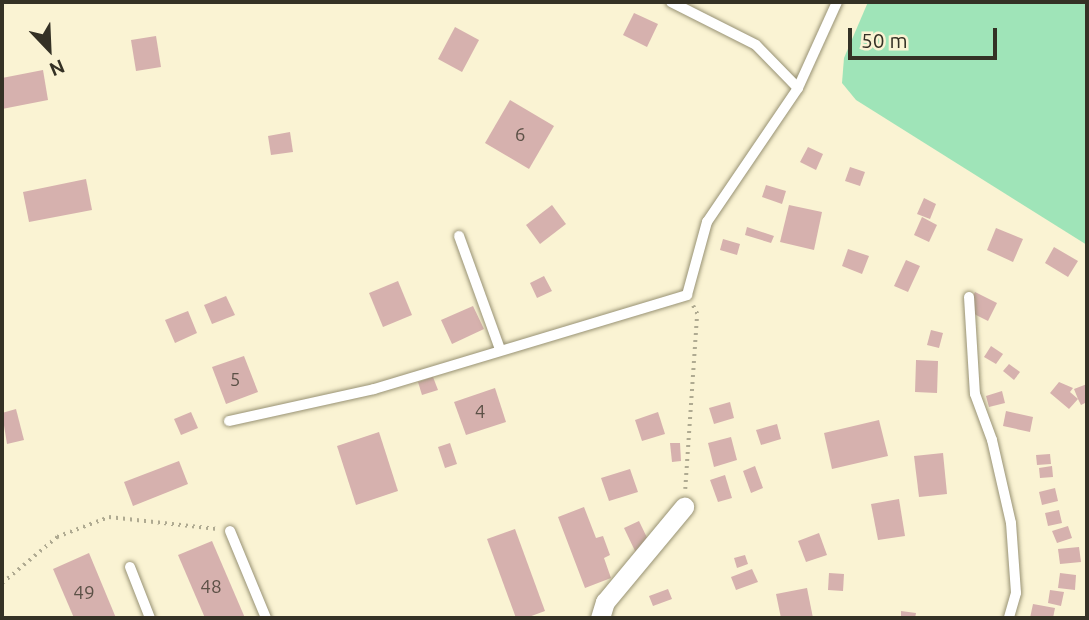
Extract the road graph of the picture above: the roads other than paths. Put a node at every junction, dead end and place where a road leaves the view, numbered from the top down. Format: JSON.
{"nodes":[{"id":1,"x":671,"y":2,"type":"edge"},
{"id":2,"x":837,"y":2,"type":"edge"},
{"id":3,"x":798,"y":88,"type":"junction"},
{"id":4,"x":459,"y":236,"type":"dead end"},
{"id":5,"x":969,"y":297,"type":"dead end"},
{"id":6,"x":500,"y":349,"type":"junction"},
{"id":7,"x":229,"y":422,"type":"dead end"},
{"id":8,"x":684,"y":507,"type":"road end"},
{"id":9,"x":230,"y":531,"type":"road end"},
{"id":10,"x":130,"y":567,"type":"dead end"},
{"id":11,"x":150,"y":618,"type":"edge"},
{"id":12,"x":266,"y":618,"type":"edge"},
{"id":13,"x":600,"y":618,"type":"edge"},
{"id":14,"x":1009,"y":618,"type":"edge"}],
"edges":[{"from":1,"to":3,"type":"lane"},
{"from":2,"to":3,"type":"lane"},
{"from":3,"to":6,"type":"lane"},
{"from":4,"to":6,"type":"lane"},
{"from":5,"to":14,"type":"lane"},
{"from":6,"to":7,"type":"lane"},
{"from":8,"to":13,"type":"street"},
{"from":9,"to":12,"type":"lane"},
{"from":10,"to":11,"type":"lane"}]}
